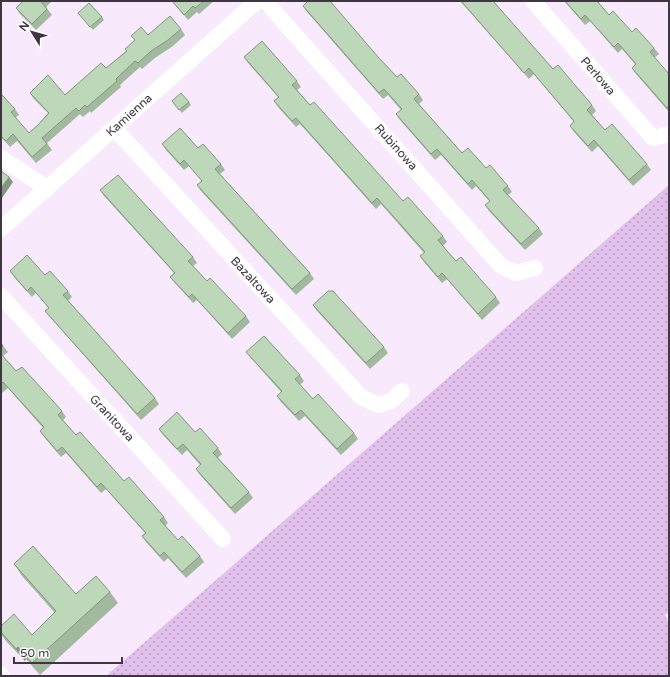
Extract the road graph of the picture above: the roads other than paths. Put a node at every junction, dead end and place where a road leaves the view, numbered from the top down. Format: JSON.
{"nodes":[{"id":1,"x":257,"y":1,"type":"edge"},
{"id":2,"x":267,"y":1,"type":"edge"},
{"id":3,"x":533,"y":1,"type":"edge"},
{"id":4,"x":114,"y":128,"type":"junction"},
{"id":5,"x":669,"y":134,"type":"edge"},
{"id":6,"x":1,"y":158,"type":"edge"},
{"id":7,"x":45,"y":190,"type":"junction"},
{"id":8,"x":1,"y":229,"type":"edge"},
{"id":9,"x":535,"y":268,"type":"dead end"},
{"id":10,"x":1,"y":296,"type":"edge"},
{"id":11,"x":402,"y":391,"type":"dead end"},
{"id":12,"x":223,"y":539,"type":"dead end"}],
"edges":[{"from":1,"to":4,"type":"street","name":"Kamienna"},
{"from":2,"to":9,"type":"street","name":"Rubinowa"},
{"from":3,"to":5,"type":"street","name":"Perłowa"},
{"from":4,"to":7,"type":"street","name":"Kamienna"},
{"from":4,"to":11,"type":"street","name":"Bazaltowa"},
{"from":6,"to":7,"type":"street"},
{"from":7,"to":8,"type":"street","name":"Kamienna"},
{"from":10,"to":12,"type":"street","name":"Granitowa"}]}
